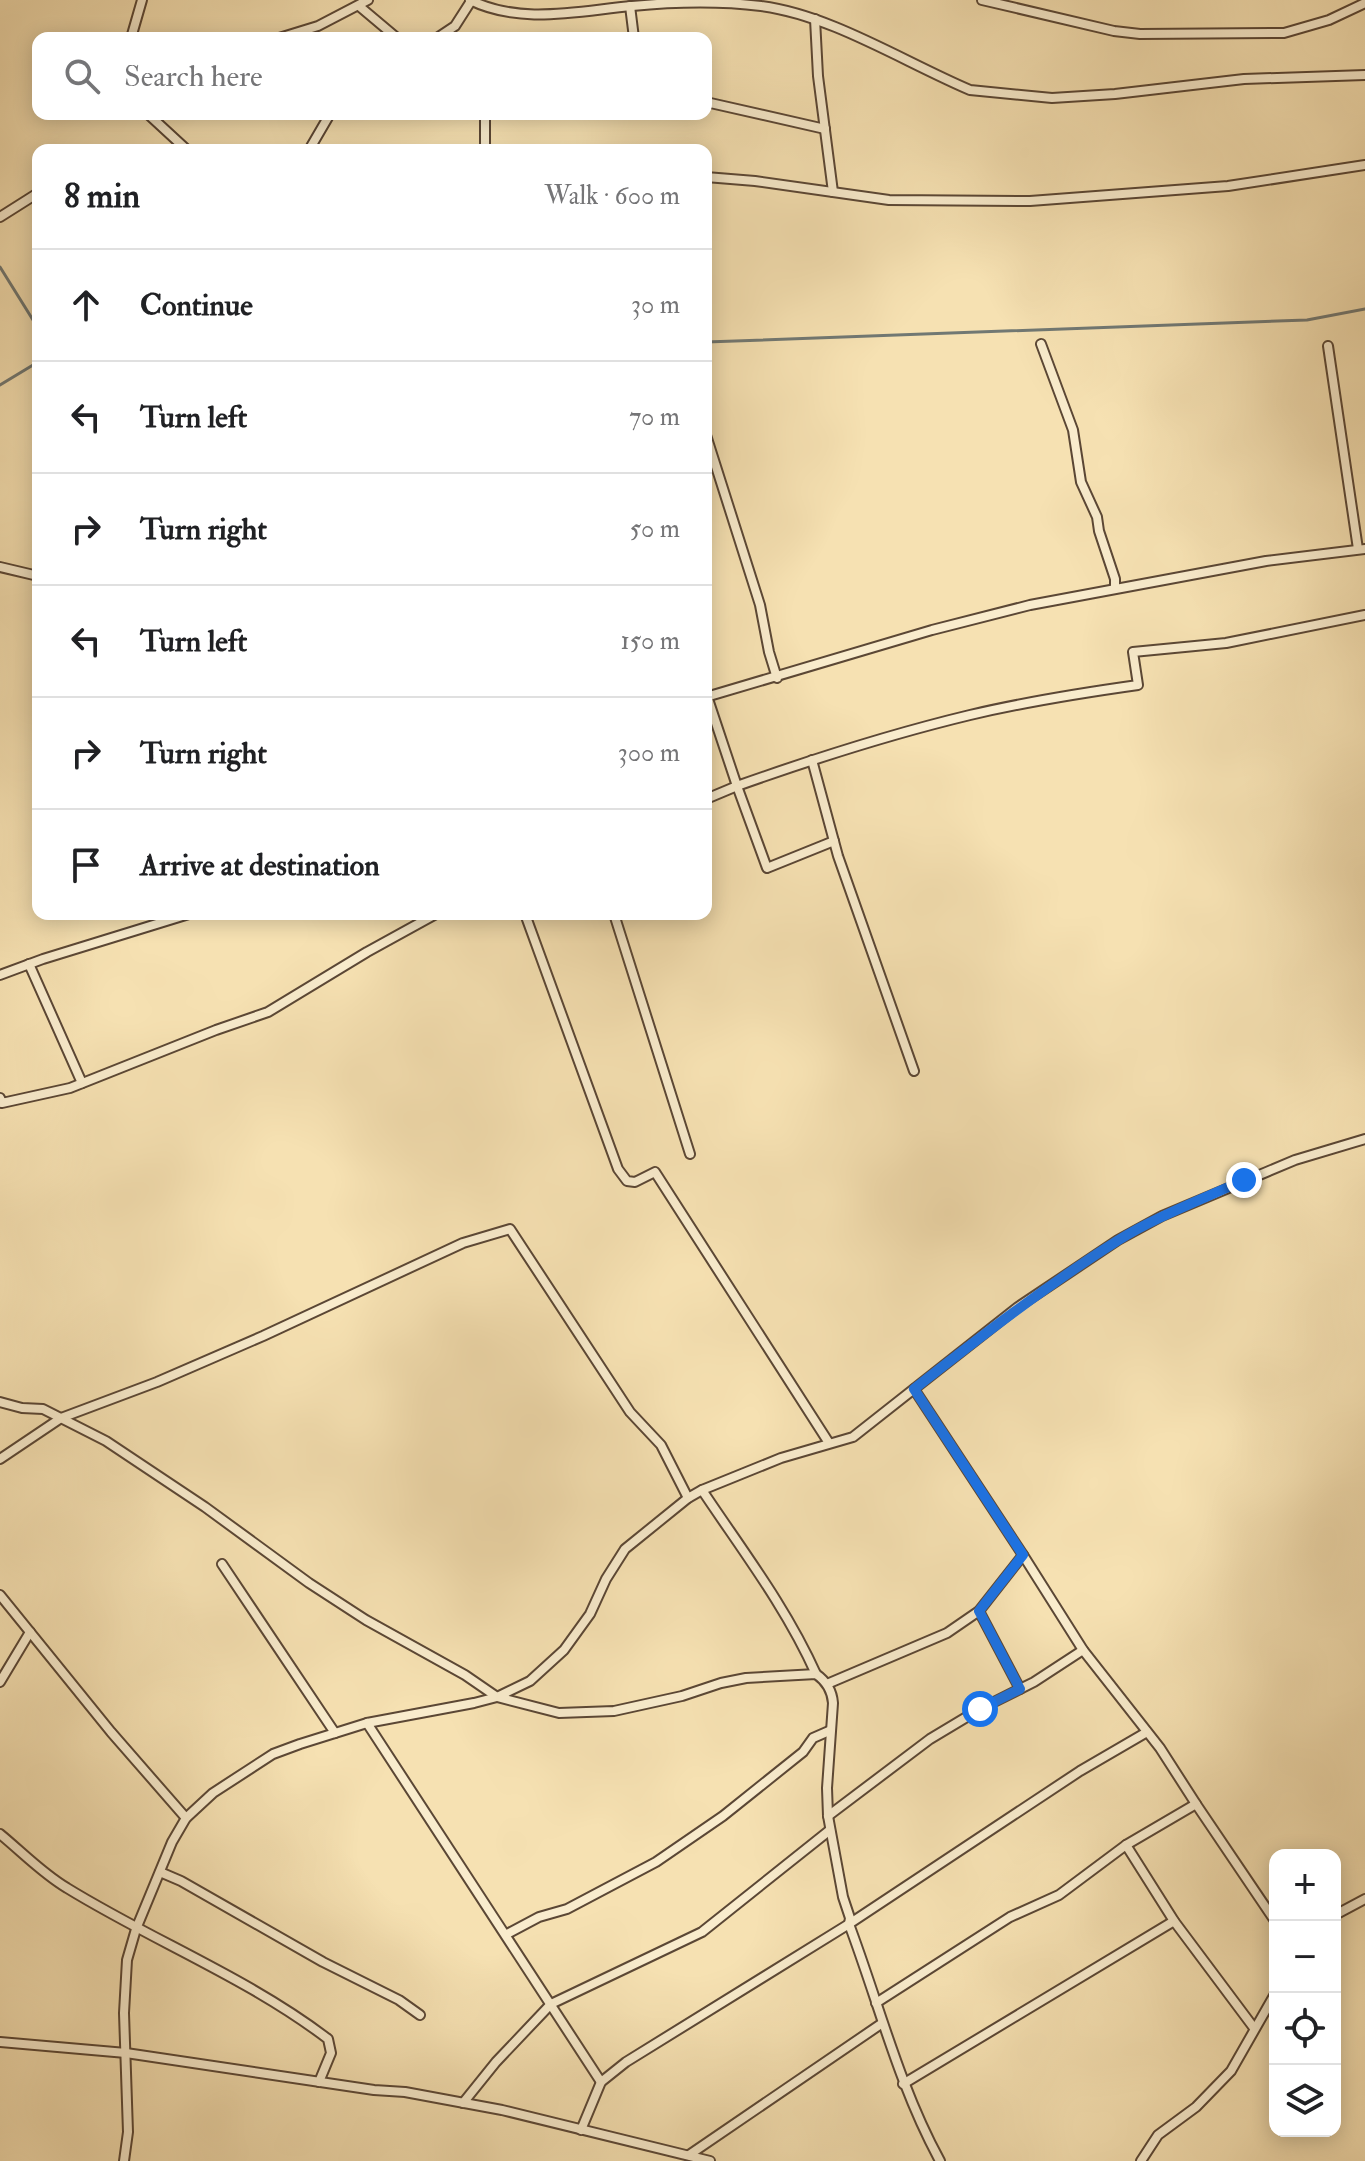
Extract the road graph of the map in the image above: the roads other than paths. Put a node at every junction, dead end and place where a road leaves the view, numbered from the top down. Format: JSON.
{"nodes":[{"id":1,"x":142,"y":0,"type":"edge"},
{"id":2,"x":368,"y":0,"type":"edge"},
{"id":3,"x":470,"y":0,"type":"edge"},
{"id":4,"x":982,"y":0,"type":"edge"},
{"id":5,"x":670,"y":1,"type":"edge"},
{"id":6,"x":1364,"y":4,"type":"edge"},
{"id":7,"x":359,"y":6,"type":"junction"},
{"id":8,"x":630,"y":6,"type":"junction"},
{"id":9,"x":815,"y":19,"type":"junction"},
{"id":10,"x":133,"y":32,"type":"edge"},
{"id":11,"x":305,"y":32,"type":"edge"},
{"id":12,"x":390,"y":32,"type":"edge"},
{"id":13,"x":446,"y":32,"type":"edge"},
{"id":14,"x":633,"y":32,"type":"edge"},
{"id":15,"x":1365,"y":75,"type":"edge"},
{"id":16,"x":712,"y":103,"type":"edge"},
{"id":17,"x":154,"y":120,"type":"edge"},
{"id":18,"x":326,"y":120,"type":"edge"},
{"id":19,"x":485,"y":120,"type":"edge"},
{"id":20,"x":825,"y":129,"type":"junction"},
{"id":21,"x":180,"y":144,"type":"edge"},
{"id":22,"x":312,"y":144,"type":"edge"},
{"id":23,"x":485,"y":144,"type":"edge"},
{"id":24,"x":1365,"y":165,"type":"edge"},
{"id":25,"x":712,"y":178,"type":"edge"},
{"id":26,"x":833,"y":192,"type":"junction"},
{"id":27,"x":32,"y":197,"type":"edge"},
{"id":28,"x":0,"y":217,"type":"edge"},
{"id":29,"x":1041,"y":344,"type":"dead end"},
{"id":30,"x":1328,"y":346,"type":"dead end"},
{"id":31,"x":712,"y":454,"type":"edge"},
{"id":32,"x":1362,"y":549,"type":"edge"},
{"id":33,"x":0,"y":567,"type":"edge"},
{"id":34,"x":32,"y":575,"type":"edge"},
{"id":35,"x":1115,"y":588,"type":"junction"},
{"id":36,"x":1365,"y":615,"type":"edge"},
{"id":37,"x":777,"y":678,"type":"junction"},
{"id":38,"x":712,"y":694,"type":"edge"},
{"id":39,"x":712,"y":713,"type":"edge"},
{"id":40,"x":812,"y":760,"type":"junction"},
{"id":41,"x":737,"y":786,"type":"junction"},
{"id":42,"x":712,"y":796,"type":"edge"},
{"id":43,"x":834,"y":841,"type":"junction"},
{"id":44,"x":170,"y":920,"type":"edge"},
{"id":45,"x":425,"y":920,"type":"edge"},
{"id":46,"x":527,"y":920,"type":"edge"},
{"id":47,"x":616,"y":920,"type":"edge"},
{"id":48,"x":29,"y":964,"type":"junction"},
{"id":49,"x":0,"y":975,"type":"edge"},
{"id":50,"x":914,"y":1071,"type":"dead end"},
{"id":51,"x":82,"y":1083,"type":"junction"},
{"id":52,"x":0,"y":1098,"type":"edge"},
{"id":53,"x":1365,"y":1139,"type":"edge"},
{"id":54,"x":690,"y":1154,"type":"dead end"},
{"id":55,"x":914,"y":1389,"type":"junction"},
{"id":56,"x":0,"y":1402,"type":"edge"},
{"id":57,"x":61,"y":1418,"type":"junction"},
{"id":58,"x":829,"y":1443,"type":"junction"},
{"id":59,"x":0,"y":1459,"type":"edge"},
{"id":60,"x":702,"y":1490,"type":"junction"},
{"id":61,"x":688,"y":1498,"type":"junction"},
{"id":62,"x":1023,"y":1555,"type":"junction"},
{"id":63,"x":222,"y":1564,"type":"dead end"},
{"id":64,"x":0,"y":1595,"type":"edge"},
{"id":65,"x":979,"y":1611,"type":"junction"},
{"id":66,"x":30,"y":1632,"type":"junction"},
{"id":67,"x":1083,"y":1650,"type":"junction"},
{"id":68,"x":816,"y":1674,"type":"junction"},
{"id":69,"x":0,"y":1682,"type":"edge"},
{"id":70,"x":827,"y":1684,"type":"junction"},
{"id":71,"x":1020,"y":1689,"type":"junction"},
{"id":72,"x":497,"y":1697,"type":"junction"},
{"id":73,"x":367,"y":1723,"type":"junction"},
{"id":74,"x":829,"y":1731,"type":"junction"},
{"id":75,"x":1147,"y":1732,"type":"junction"},
{"id":76,"x":335,"y":1733,"type":"junction"},
{"id":77,"x":1196,"y":1804,"type":"junction"},
{"id":78,"x":828,"y":1816,"type":"junction"},
{"id":79,"x":186,"y":1818,"type":"junction"},
{"id":80,"x":830,"y":1830,"type":"junction"},
{"id":81,"x":0,"y":1834,"type":"edge"},
{"id":82,"x":1126,"y":1845,"type":"junction"},
{"id":83,"x":160,"y":1872,"type":"junction"},
{"id":84,"x":1365,"y":1899,"type":"edge"},
{"id":85,"x":1269,"y":1912,"type":"edge"},
{"id":86,"x":1341,"y":1912,"type":"edge"},
{"id":87,"x":1174,"y":1921,"type":"junction"},
{"id":88,"x":849,"y":1924,"type":"junction"},
{"id":89,"x":136,"y":1929,"type":"junction"},
{"id":90,"x":507,"y":1934,"type":"junction"},
{"id":91,"x":876,"y":2003,"type":"junction"},
{"id":92,"x":551,"y":2004,"type":"junction"},
{"id":93,"x":1269,"y":2004,"type":"edge"},
{"id":94,"x":420,"y":2015,"type":"dead end"},
{"id":95,"x":881,"y":2024,"type":"junction"},
{"id":96,"x":1254,"y":2028,"type":"junction"},
{"id":97,"x":0,"y":2042,"type":"edge"},
{"id":98,"x":126,"y":2053,"type":"junction"},
{"id":99,"x":319,"y":2082,"type":"junction"},
{"id":100,"x":601,"y":2082,"type":"junction"},
{"id":101,"x":903,"y":2084,"type":"junction"},
{"id":102,"x":463,"y":2103,"type":"junction"},
{"id":103,"x":581,"y":2130,"type":"junction"},
{"id":104,"x":689,"y":2155,"type":"junction"},
{"id":105,"x":124,"y":2161,"type":"edge"},
{"id":106,"x":710,"y":2161,"type":"edge"},
{"id":107,"x":940,"y":2161,"type":"edge"},
{"id":108,"x":1141,"y":2161,"type":"edge"}],
"edges":[{"from":1,"to":10,"type":"street"},
{"from":2,"to":7,"type":"street"},
{"from":3,"to":8,"type":"street"},
{"from":3,"to":13,"type":"street"},
{"from":4,"to":6,"type":"street"},
{"from":5,"to":8,"type":"street"},
{"from":5,"to":9,"type":"street"},
{"from":7,"to":11,"type":"street"},
{"from":7,"to":12,"type":"street"},
{"from":8,"to":14,"type":"street"},
{"from":9,"to":15,"type":"street"},
{"from":9,"to":20,"type":"street"},
{"from":16,"to":20,"type":"street"},
{"from":17,"to":21,"type":"street"},
{"from":18,"to":22,"type":"street"},
{"from":19,"to":23,"type":"street"},
{"from":20,"to":26,"type":"street"},
{"from":24,"to":26,"type":"street"},
{"from":25,"to":26,"type":"street"},
{"from":27,"to":28,"type":"street"},
{"from":29,"to":35,"type":"street"},
{"from":30,"to":32,"type":"street"},
{"from":31,"to":37,"type":"street"},
{"from":32,"to":35,"type":"street"},
{"from":33,"to":34,"type":"street"},
{"from":35,"to":37,"type":"street"},
{"from":36,"to":40,"type":"street"},
{"from":37,"to":38,"type":"street"},
{"from":39,"to":41,"type":"street"},
{"from":40,"to":41,"type":"street"},
{"from":40,"to":43,"type":"street"},
{"from":41,"to":42,"type":"street"},
{"from":41,"to":43,"type":"street"},
{"from":43,"to":50,"type":"street"},
{"from":44,"to":48,"type":"street"},
{"from":45,"to":51,"type":"street"},
{"from":46,"to":58,"type":"street"},
{"from":47,"to":54,"type":"street"},
{"from":48,"to":49,"type":"street"},
{"from":48,"to":51,"type":"street"},
{"from":51,"to":52,"type":"street"},
{"from":53,"to":55,"type":"street"},
{"from":55,"to":58,"type":"street"},
{"from":55,"to":62,"type":"street"},
{"from":56,"to":57,"type":"street"},
{"from":57,"to":59,"type":"street"},
{"from":57,"to":61,"type":"street"},
{"from":57,"to":72,"type":"street"},
{"from":58,"to":60,"type":"street"},
{"from":60,"to":61,"type":"street"},
{"from":60,"to":68,"type":"street"},
{"from":61,"to":72,"type":"street"},
{"from":62,"to":65,"type":"street"},
{"from":62,"to":67,"type":"street"},
{"from":63,"to":76,"type":"street"},
{"from":64,"to":66,"type":"street"},
{"from":65,"to":70,"type":"street"},
{"from":65,"to":71,"type":"street"},
{"from":66,"to":69,"type":"street"},
{"from":66,"to":79,"type":"street"},
{"from":67,"to":71,"type":"street"},
{"from":67,"to":75,"type":"street"},
{"from":68,"to":70,"type":"street"},
{"from":68,"to":72,"type":"street"},
{"from":70,"to":74,"type":"street"},
{"from":71,"to":78,"type":"street"},
{"from":72,"to":73,"type":"street"},
{"from":73,"to":76,"type":"street"},
{"from":73,"to":90,"type":"street"},
{"from":74,"to":78,"type":"street"},
{"from":74,"to":90,"type":"street"},
{"from":75,"to":77,"type":"street"},
{"from":75,"to":88,"type":"street"},
{"from":76,"to":79,"type":"street"},
{"from":77,"to":82,"type":"street"},
{"from":77,"to":85,"type":"street"},
{"from":78,"to":80,"type":"street"},
{"from":79,"to":83,"type":"street"},
{"from":80,"to":88,"type":"street"},
{"from":80,"to":92,"type":"street"},
{"from":81,"to":89,"type":"street"},
{"from":82,"to":87,"type":"street"},
{"from":82,"to":91,"type":"street"},
{"from":83,"to":89,"type":"street"},
{"from":83,"to":94,"type":"street"},
{"from":84,"to":86,"type":"street"},
{"from":87,"to":96,"type":"street"},
{"from":87,"to":101,"type":"street"},
{"from":88,"to":91,"type":"street"},
{"from":88,"to":100,"type":"street"},
{"from":89,"to":98,"type":"street"},
{"from":89,"to":99,"type":"street"},
{"from":90,"to":92,"type":"street"},
{"from":91,"to":95,"type":"street"},
{"from":92,"to":100,"type":"street"},
{"from":92,"to":102,"type":"street"},
{"from":93,"to":96,"type":"street"},
{"from":95,"to":101,"type":"street"},
{"from":95,"to":104,"type":"street"},
{"from":96,"to":108,"type":"street"},
{"from":97,"to":98,"type":"street"},
{"from":98,"to":99,"type":"street"},
{"from":98,"to":105,"type":"street"},
{"from":99,"to":102,"type":"street"},
{"from":100,"to":103,"type":"street"},
{"from":101,"to":107,"type":"street"},
{"from":102,"to":103,"type":"street"},
{"from":103,"to":104,"type":"street"},
{"from":104,"to":106,"type":"street"}]}
